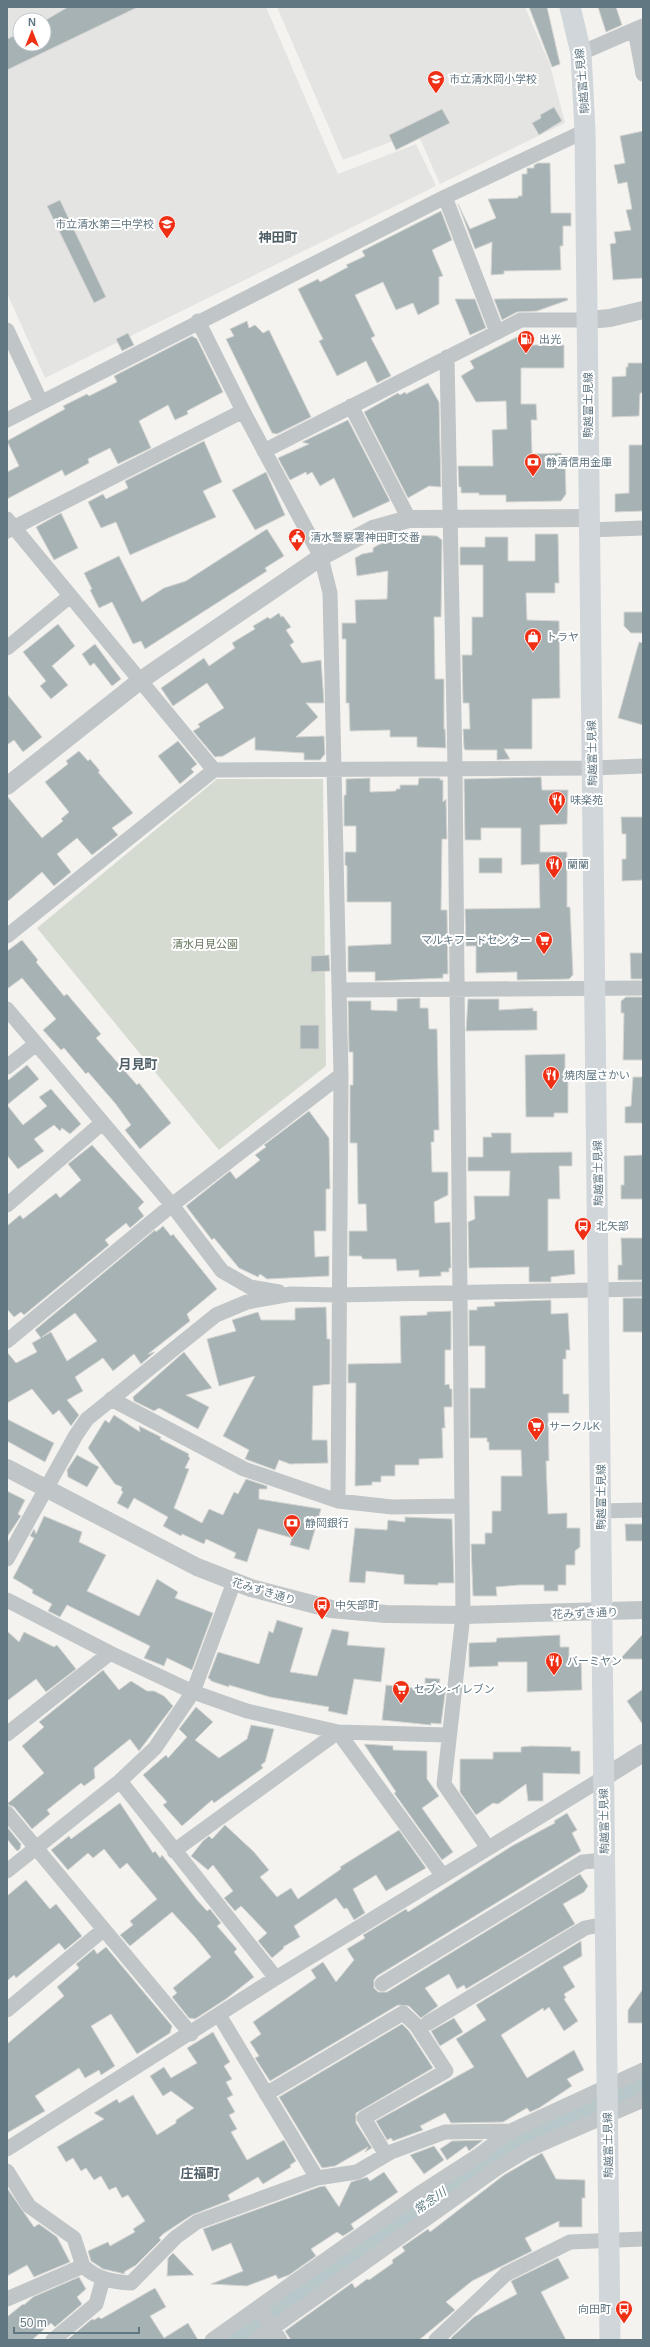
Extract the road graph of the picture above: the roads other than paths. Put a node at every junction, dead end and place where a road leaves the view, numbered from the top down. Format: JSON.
{"nodes":[{"id":1,"x":570,"y":7,"type":"edge"},
{"id":2,"x":639,"y":28,"type":"edge"},
{"id":3,"x":581,"y":53,"type":"junction"},
{"id":4,"x":643,"y":74,"type":"edge"},
{"id":5,"x":586,"y":131,"type":"junction"},
{"id":6,"x":445,"y":197,"type":"junction"},
{"id":7,"x":643,"y":310,"type":"edge"},
{"id":8,"x":588,"y":320,"type":"junction"},
{"id":9,"x":198,"y":321,"type":"junction"},
{"id":10,"x":7,"y":330,"type":"edge"},
{"id":11,"x":496,"y":332,"type":"junction"},
{"id":12,"x":448,"y":357,"type":"junction"},
{"id":13,"x":41,"y":402,"type":"junction"},
{"id":14,"x":351,"y":406,"type":"junction"},
{"id":15,"x":243,"y":411,"type":"junction"},
{"id":16,"x":7,"y":420,"type":"edge"},
{"id":17,"x":264,"y":451,"type":"junction"},
{"id":18,"x":409,"y":519,"type":"junction"},
{"id":19,"x":451,"y":520,"type":"junction"},
{"id":20,"x":589,"y":524,"type":"junction"},
{"id":21,"x":9,"y":525,"type":"edge"},
{"id":22,"x":643,"y":528,"type":"edge"},
{"id":23,"x":321,"y":557,"type":"junction"},
{"id":24,"x":70,"y":596,"type":"junction"},
{"id":25,"x":7,"y":648,"type":"edge"},
{"id":26,"x":141,"y":680,"type":"junction"},
{"id":27,"x":643,"y":766,"type":"edge"},
{"id":28,"x":456,"y":767,"type":"junction"},
{"id":29,"x":592,"y":768,"type":"junction"},
{"id":30,"x":333,"y":769,"type":"junction"},
{"id":31,"x":214,"y":770,"type":"junction"},
{"id":32,"x":7,"y":786,"type":"edge"},
{"id":33,"x":7,"y":936,"type":"edge"},
{"id":34,"x":643,"y":988,"type":"edge"},
{"id":35,"x":596,"y":989,"type":"junction"},
{"id":36,"x":339,"y":990,"type":"junction"},
{"id":37,"x":456,"y":990,"type":"junction"},
{"id":38,"x":7,"y":1009,"type":"edge"},
{"id":39,"x":36,"y":1044,"type":"junction"},
{"id":40,"x":7,"y":1067,"type":"edge"},
{"id":41,"x":340,"y":1075,"type":"junction"},
{"id":42,"x":102,"y":1123,"type":"junction"},
{"id":43,"x":7,"y":1205,"type":"edge"},
{"id":44,"x":172,"y":1205,"type":"junction"},
{"id":45,"x":599,"y":1289,"type":"junction"},
{"id":46,"x":643,"y":1289,"type":"edge"},
{"id":47,"x":460,"y":1292,"type":"junction"},
{"id":48,"x":292,"y":1294,"type":"junction"},
{"id":49,"x":338,"y":1295,"type":"junction"},
{"id":50,"x":7,"y":1341,"type":"edge"},
{"id":51,"x":111,"y":1400,"type":"junction"},
{"id":52,"x":7,"y":1468,"type":"edge"},
{"id":53,"x":46,"y":1489,"type":"junction"},
{"id":54,"x":338,"y":1501,"type":"junction"},
{"id":55,"x":461,"y":1506,"type":"junction"},
{"id":56,"x":643,"y":1510,"type":"edge"},
{"id":57,"x":601,"y":1511,"type":"junction"},
{"id":58,"x":7,"y":1559,"type":"edge"},
{"id":59,"x":234,"y":1582,"type":"junction"},
{"id":60,"x":7,"y":1600,"type":"edge"},
{"id":61,"x":643,"y":1610,"type":"edge"},
{"id":62,"x":601,"y":1613,"type":"junction"},
{"id":63,"x":463,"y":1615,"type":"junction"},
{"id":64,"x":110,"y":1653,"type":"junction"},
{"id":65,"x":193,"y":1692,"type":"junction"},
{"id":66,"x":338,"y":1732,"type":"junction"},
{"id":67,"x":7,"y":1734,"type":"edge"},
{"id":68,"x":448,"y":1735,"type":"junction"},
{"id":69,"x":643,"y":1753,"type":"edge"},
{"id":70,"x":603,"y":1778,"type":"junction"},
{"id":71,"x":120,"y":1781,"type":"junction"},
{"id":72,"x":7,"y":1813,"type":"edge"},
{"id":73,"x":34,"y":1848,"type":"junction"},
{"id":74,"x":488,"y":1848,"type":"junction"},
{"id":75,"x":174,"y":1851,"type":"junction"},
{"id":76,"x":604,"y":1860,"type":"junction"},
{"id":77,"x":7,"y":1871,"type":"edge"},
{"id":78,"x":443,"y":1876,"type":"junction"},
{"id":79,"x":605,"y":1924,"type":"junction"},
{"id":80,"x":103,"y":1930,"type":"junction"},
{"id":81,"x":276,"y":1978,"type":"junction"},
{"id":82,"x":382,"y":1984,"type":"dead end"},
{"id":83,"x":7,"y":2010,"type":"edge"},
{"id":84,"x":218,"y":2015,"type":"junction"},
{"id":85,"x":428,"y":2023,"type":"dead end"},
{"id":86,"x":191,"y":2034,"type":"junction"},
{"id":87,"x":643,"y":2070,"type":"edge"},
{"id":88,"x":607,"y":2086,"type":"junction"},
{"id":89,"x":266,"y":2094,"type":"junction"},
{"id":90,"x":643,"y":2100,"type":"edge"},
{"id":91,"x":607,"y":2116,"type":"junction"},
{"id":92,"x":511,"y":2131,"type":"junction"},
{"id":93,"x":7,"y":2149,"type":"edge"},
{"id":94,"x":386,"y":2155,"type":"junction"},
{"id":95,"x":7,"y":2171,"type":"edge"},
{"id":96,"x":317,"y":2178,"type":"junction"},
{"id":97,"x":643,"y":2238,"type":"edge"},
{"id":98,"x":609,"y":2239,"type":"junction"},
{"id":99,"x":83,"y":2266,"type":"junction"},
{"id":100,"x":103,"y":2279,"type":"junction"},
{"id":101,"x":7,"y":2299,"type":"edge"},
{"id":102,"x":259,"y":2307,"type":"junction"},
{"id":103,"x":276,"y":2334,"type":"edge"},
{"id":104,"x":53,"y":2340,"type":"edge"},
{"id":105,"x":212,"y":2340,"type":"edge"},
{"id":106,"x":256,"y":2340,"type":"edge"},
{"id":107,"x":436,"y":2340,"type":"edge"},
{"id":108,"x":610,"y":2340,"type":"edge"}],
"edges":[{"from":1,"to":3,"type":"main road","name":"駒越富士見線"},
{"from":2,"to":3,"type":"street"},
{"from":2,"to":4,"type":"street"},
{"from":3,"to":5,"type":"main road","name":"駒越富士見線"},
{"from":5,"to":6,"type":"street"},
{"from":5,"to":8,"type":"main road","name":"駒越富士見線"},
{"from":6,"to":9,"type":"street"},
{"from":6,"to":11,"type":"street"},
{"from":7,"to":8,"type":"street"},
{"from":8,"to":11,"type":"street"},
{"from":8,"to":20,"type":"main road","name":"駒越富士見線"},
{"from":9,"to":13,"type":"street"},
{"from":9,"to":15,"type":"street"},
{"from":10,"to":13,"type":"street"},
{"from":11,"to":12,"type":"street"},
{"from":12,"to":14,"type":"street"},
{"from":12,"to":19,"type":"street"},
{"from":13,"to":16,"type":"street"},
{"from":14,"to":17,"type":"street"},
{"from":14,"to":18,"type":"street"},
{"from":15,"to":17,"type":"street"},
{"from":15,"to":21,"type":"street"},
{"from":17,"to":23,"type":"street"},
{"from":18,"to":19,"type":"street"},
{"from":18,"to":23,"type":"street"},
{"from":19,"to":20,"type":"street"},
{"from":19,"to":28,"type":"street"},
{"from":20,"to":22,"type":"street"},
{"from":20,"to":29,"type":"main road","name":"駒越富士見線"},
{"from":21,"to":24,"type":"street"},
{"from":23,"to":26,"type":"street"},
{"from":23,"to":30,"type":"street"},
{"from":24,"to":25,"type":"street"},
{"from":24,"to":26,"type":"street"},
{"from":26,"to":31,"type":"street"},
{"from":26,"to":32,"type":"street"},
{"from":27,"to":29,"type":"street"},
{"from":28,"to":29,"type":"street"},
{"from":28,"to":30,"type":"street"},
{"from":28,"to":37,"type":"street"},
{"from":29,"to":35,"type":"main road","name":"駒越富士見線"},
{"from":30,"to":31,"type":"street"},
{"from":30,"to":36,"type":"street"},
{"from":31,"to":33,"type":"street"},
{"from":34,"to":35,"type":"street"},
{"from":35,"to":37,"type":"street"},
{"from":35,"to":45,"type":"main road","name":"駒越富士見線"},
{"from":36,"to":37,"type":"street"},
{"from":36,"to":41,"type":"street"},
{"from":37,"to":47,"type":"street"},
{"from":38,"to":39,"type":"street"},
{"from":39,"to":40,"type":"street"},
{"from":39,"to":42,"type":"street"},
{"from":41,"to":44,"type":"street"},
{"from":41,"to":49,"type":"street"},
{"from":42,"to":43,"type":"street"},
{"from":42,"to":44,"type":"street"},
{"from":44,"to":48,"type":"street"},
{"from":44,"to":50,"type":"street"},
{"from":45,"to":46,"type":"street"},
{"from":45,"to":47,"type":"street"},
{"from":45,"to":57,"type":"main road","name":"駒越富士見線"},
{"from":47,"to":49,"type":"street"},
{"from":47,"to":55,"type":"street"},
{"from":48,"to":49,"type":"street"},
{"from":48,"to":51,"type":"street"},
{"from":49,"to":54,"type":"street"},
{"from":51,"to":53,"type":"street"},
{"from":51,"to":54,"type":"street"},
{"from":52,"to":53,"type":"street","name":"花みずき通り"},
{"from":53,"to":58,"type":"street"},
{"from":53,"to":59,"type":"street","name":"花みずき通り"},
{"from":54,"to":55,"type":"street"},
{"from":55,"to":63,"type":"street"},
{"from":56,"to":57,"type":"street"},
{"from":57,"to":62,"type":"main road","name":"駒越富士見線"},
{"from":59,"to":63,"type":"street","name":"花みずき通り"},
{"from":59,"to":65,"type":"street"},
{"from":60,"to":64,"type":"street"},
{"from":61,"to":62,"type":"street","name":"花みずき通り"},
{"from":62,"to":63,"type":"street","name":"花みずき通り"},
{"from":62,"to":70,"type":"main road","name":"駒越富士見線"},
{"from":63,"to":68,"type":"street"},
{"from":64,"to":65,"type":"street"},
{"from":64,"to":67,"type":"street"},
{"from":65,"to":66,"type":"street"},
{"from":65,"to":71,"type":"street"},
{"from":66,"to":68,"type":"street"},
{"from":66,"to":75,"type":"street"},
{"from":66,"to":78,"type":"street"},
{"from":68,"to":74,"type":"street"},
{"from":69,"to":70,"type":"street"},
{"from":70,"to":74,"type":"street"},
{"from":70,"to":76,"type":"main road","name":"駒越富士見線"},
{"from":71,"to":73,"type":"street"},
{"from":71,"to":75,"type":"street"},
{"from":72,"to":73,"type":"street"},
{"from":73,"to":77,"type":"street"},
{"from":73,"to":80,"type":"street"},
{"from":74,"to":78,"type":"street"},
{"from":75,"to":81,"type":"street"},
{"from":76,"to":79,"type":"main road","name":"駒越富士見線"},
{"from":76,"to":82,"type":"street"},
{"from":78,"to":81,"type":"street"},
{"from":79,"to":85,"type":"street"},
{"from":79,"to":88,"type":"main road","name":"駒越富士見線"},
{"from":80,"to":83,"type":"street"},
{"from":80,"to":86,"type":"street"},
{"from":81,"to":84,"type":"street"},
{"from":84,"to":86,"type":"street"},
{"from":84,"to":89,"type":"street"},
{"from":86,"to":93,"type":"street"},
{"from":87,"to":88,"type":"street"},
{"from":88,"to":91,"type":"main road","name":"駒越富士見線"},
{"from":88,"to":92,"type":"street"},
{"from":89,"to":94,"type":"street"},
{"from":89,"to":96,"type":"street"},
{"from":90,"to":91,"type":"street"},
{"from":91,"to":98,"type":"main road","name":"駒越富士見線"},
{"from":91,"to":103,"type":"street"},
{"from":92,"to":94,"type":"street"},
{"from":92,"to":102,"type":"street"},
{"from":94,"to":96,"type":"street"},
{"from":95,"to":99,"type":"street"},
{"from":96,"to":100,"type":"street"},
{"from":97,"to":98,"type":"street"},
{"from":98,"to":107,"type":"street"},
{"from":98,"to":108,"type":"main road","name":"駒越富士見線"},
{"from":99,"to":100,"type":"street"},
{"from":99,"to":101,"type":"street"},
{"from":100,"to":104,"type":"street"},
{"from":102,"to":103,"type":"street"},
{"from":102,"to":105,"type":"street"},
{"from":103,"to":106,"type":"street"}]}
